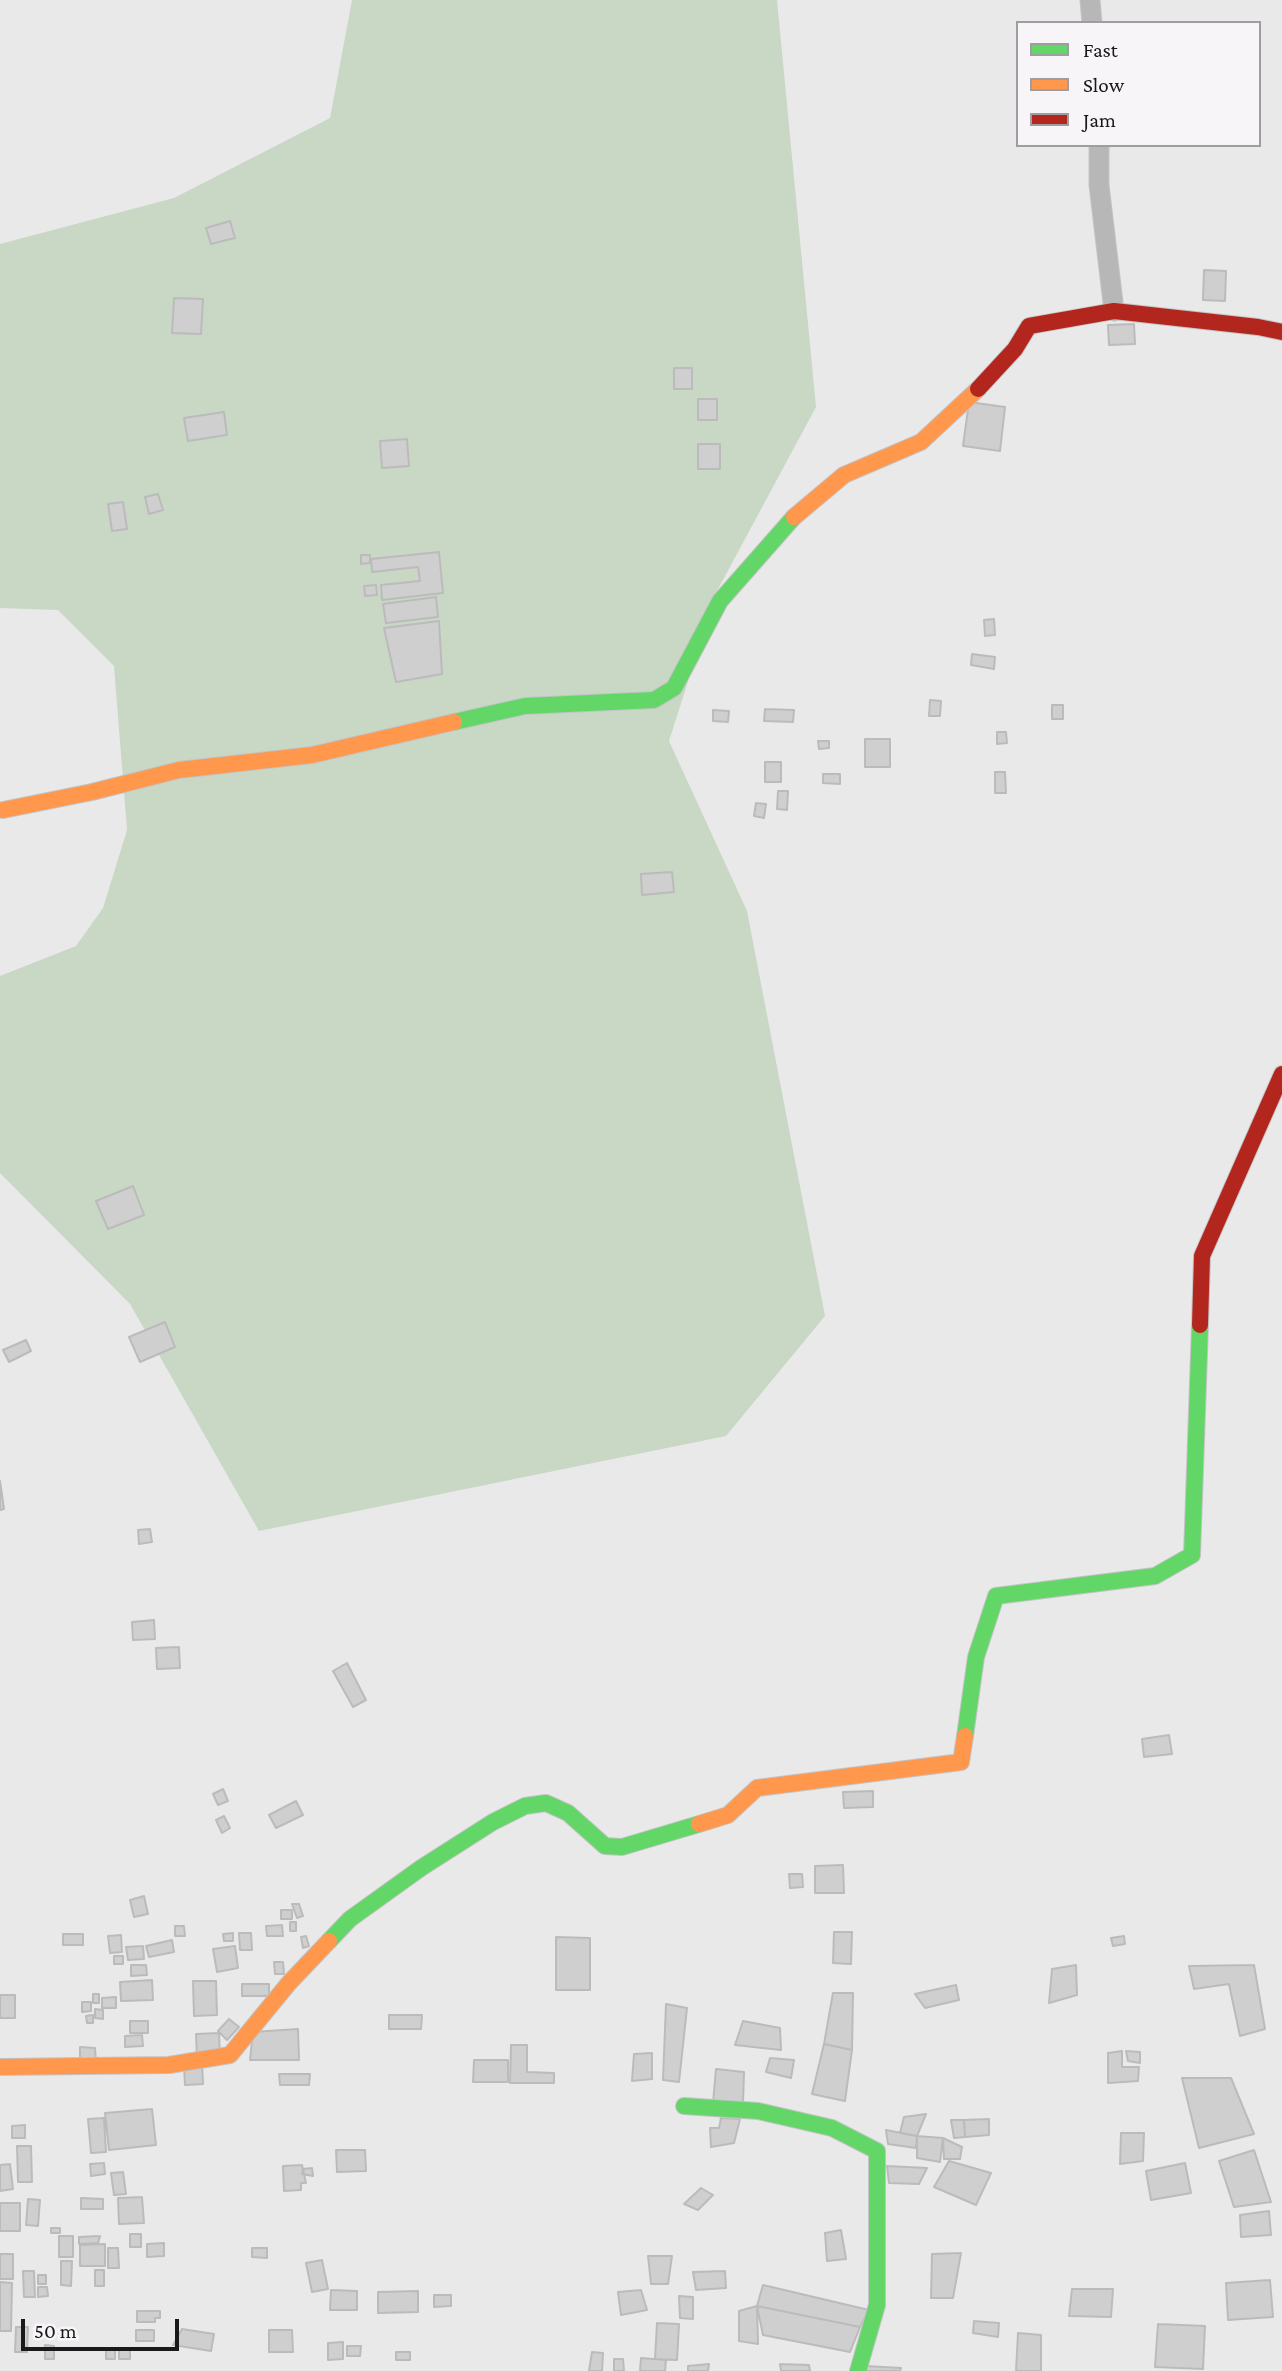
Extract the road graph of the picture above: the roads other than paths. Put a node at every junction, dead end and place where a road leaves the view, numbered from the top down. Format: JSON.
{"nodes":[{"id":1,"x":1090,"y":0,"type":"edge"},
{"id":2,"x":1092,"y":21,"type":"edge"},
{"id":3,"x":1099,"y":147,"type":"edge"},
{"id":4,"x":1114,"y":311,"type":"junction"},
{"id":5,"x":1282,"y":332,"type":"edge"},
{"id":6,"x":3,"y":810,"type":"dead end"},
{"id":7,"x":1282,"y":1074,"type":"edge"},
{"id":8,"x":0,"y":2067,"type":"edge"},
{"id":9,"x":684,"y":2106,"type":"dead end"},
{"id":10,"x":858,"y":2371,"type":"edge"}],
"edges":[{"from":1,"to":2,"type":"street"},
{"from":3,"to":4,"type":"street"},
{"from":4,"to":5,"type":"street"},
{"from":4,"to":6,"type":"street"},
{"from":7,"to":8,"type":"street"},
{"from":9,"to":10,"type":"street"}]}
